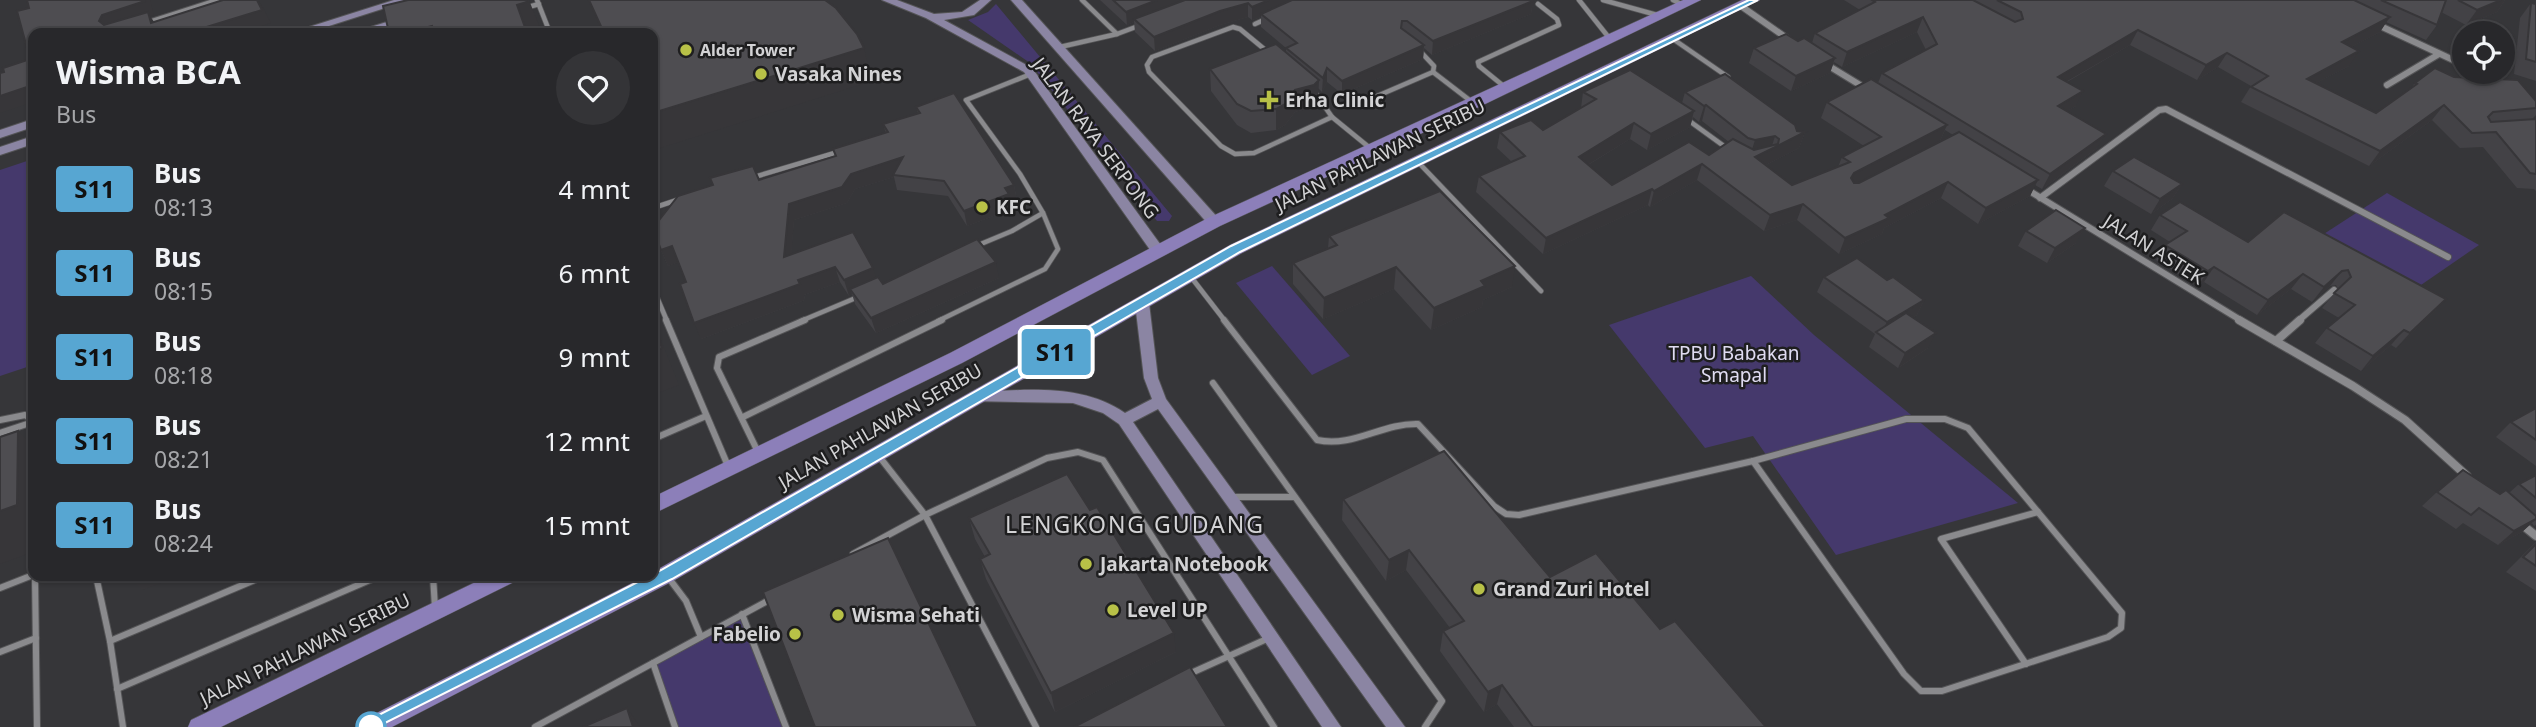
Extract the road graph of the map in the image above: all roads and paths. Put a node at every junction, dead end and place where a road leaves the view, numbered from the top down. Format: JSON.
{"nodes":[{"id":1,"x":220,"y":0,"type":"edge"},
{"id":2,"x":405,"y":0,"type":"edge"},
{"id":3,"x":887,"y":0,"type":"edge"},
{"id":4,"x":986,"y":0,"type":"edge"},
{"id":5,"x":1016,"y":0,"type":"edge"},
{"id":6,"x":1082,"y":0,"type":"edge"},
{"id":7,"x":1579,"y":0,"type":"edge"},
{"id":8,"x":1603,"y":0,"type":"edge"},
{"id":9,"x":538,"y":2,"type":"edge"},
{"id":10,"x":1683,"y":2,"type":"edge"},
{"id":11,"x":1747,"y":3,"type":"edge"},
{"id":12,"x":1538,"y":4,"type":"dead end"},
{"id":13,"x":512,"y":12,"type":"edge"},
{"id":14,"x":1277,"y":14,"type":"edge"},
{"id":15,"x":1661,"y":15,"type":"junction"},
{"id":16,"x":415,"y":16,"type":"edge"},
{"id":17,"x":930,"y":16,"type":"junction"},
{"id":18,"x":2364,"y":18,"type":"edge"},
{"id":19,"x":1143,"y":24,"type":"edge"},
{"id":20,"x":1255,"y":24,"type":"dead end"},
{"id":21,"x":141,"y":25,"type":"edge"},
{"id":22,"x":313,"y":28,"type":"edge"},
{"id":23,"x":384,"y":28,"type":"edge"},
{"id":24,"x":548,"y":28,"type":"edge"},
{"id":25,"x":1117,"y":34,"type":"junction"},
{"id":26,"x":1610,"y":39,"type":"junction"},
{"id":27,"x":1673,"y":39,"type":"junction"},
{"id":28,"x":1410,"y":44,"type":"edge"},
{"id":29,"x":1060,"y":47,"type":"junction"},
{"id":30,"x":1800,"y":47,"type":"edge"},
{"id":31,"x":1270,"y":54,"type":"edge"},
{"id":32,"x":2440,"y":54,"type":"junction"},
{"id":33,"x":2452,"y":60,"type":"edge"},
{"id":34,"x":1822,"y":61,"type":"edge"},
{"id":35,"x":1433,"y":72,"type":"junction"},
{"id":36,"x":1031,"y":74,"type":"junction"},
{"id":37,"x":1729,"y":78,"type":"edge"},
{"id":38,"x":2386,"y":85,"type":"dead end"},
{"id":39,"x":1310,"y":87,"type":"edge"},
{"id":40,"x":1506,"y":88,"type":"junction"},
{"id":41,"x":1868,"y":91,"type":"edge"},
{"id":42,"x":967,"y":100,"type":"junction"},
{"id":43,"x":1361,"y":103,"type":"dead end"},
{"id":44,"x":1474,"y":104,"type":"junction"},
{"id":45,"x":954,"y":105,"type":"edge"},
{"id":46,"x":1678,"y":112,"type":"edge"},
{"id":47,"x":1332,"y":117,"type":"junction"},
{"id":48,"x":28,"y":125,"type":"edge"},
{"id":49,"x":0,"y":134,"type":"edge"},
{"id":50,"x":28,"y":143,"type":"edge"},
{"id":51,"x":847,"y":149,"type":"edge"},
{"id":52,"x":1373,"y":149,"type":"junction"},
{"id":53,"x":1731,"y":150,"type":"edge"},
{"id":54,"x":0,"y":152,"type":"edge"},
{"id":55,"x":1418,"y":162,"type":"junction"},
{"id":56,"x":743,"y":181,"type":"edge"},
{"id":57,"x":2018,"y":184,"type":"edge"},
{"id":58,"x":2040,"y":198,"type":"junction"},
{"id":59,"x":679,"y":200,"type":"edge"},
{"id":60,"x":658,"y":206,"type":"edge"},
{"id":61,"x":1043,"y":213,"type":"junction"},
{"id":62,"x":1214,"y":222,"type":"junction"},
{"id":63,"x":973,"y":247,"type":"edge"},
{"id":64,"x":1158,"y":251,"type":"junction"},
{"id":65,"x":2448,"y":257,"type":"dead end"},
{"id":66,"x":1189,"y":274,"type":"junction"},
{"id":67,"x":2334,"y":290,"type":"edge"},
{"id":68,"x":871,"y":291,"type":"edge"},
{"id":69,"x":1541,"y":291,"type":"dead end"},
{"id":70,"x":658,"y":300,"type":"edge"},
{"id":71,"x":1142,"y":303,"type":"junction"},
{"id":72,"x":2276,"y":341,"type":"junction"},
{"id":73,"x":1213,"y":383,"type":"dead end"},
{"id":74,"x":975,"y":397,"type":"junction"},
{"id":75,"x":1160,"y":401,"type":"junction"},
{"id":76,"x":706,"y":416,"type":"junction"},
{"id":77,"x":28,"y":417,"type":"edge"},
{"id":78,"x":743,"y":417,"type":"junction"},
{"id":79,"x":0,"y":420,"type":"edge"},
{"id":80,"x":1124,"y":420,"type":"junction"},
{"id":81,"x":28,"y":423,"type":"edge"},
{"id":82,"x":0,"y":433,"type":"edge"},
{"id":83,"x":658,"y":437,"type":"edge"},
{"id":84,"x":760,"y":454,"type":"junction"},
{"id":85,"x":877,"y":454,"type":"junction"},
{"id":86,"x":1753,"y":461,"type":"junction"},
{"id":87,"x":730,"y":469,"type":"junction"},
{"id":88,"x":2470,"y":478,"type":"edge"},
{"id":89,"x":1230,"y":497,"type":"junction"},
{"id":90,"x":1294,"y":497,"type":"junction"},
{"id":91,"x":658,"y":504,"type":"edge"},
{"id":92,"x":2038,"y":512,"type":"junction"},
{"id":93,"x":925,"y":515,"type":"junction"},
{"id":94,"x":2516,"y":520,"type":"edge"},
{"id":95,"x":2536,"y":536,"type":"edge"},
{"id":96,"x":839,"y":561,"type":"edge"},
{"id":97,"x":666,"y":575,"type":"junction"},
{"id":98,"x":28,"y":577,"type":"edge"},
{"id":99,"x":658,"y":579,"type":"edge"},
{"id":100,"x":34,"y":581,"type":"edge"},
{"id":101,"x":97,"y":581,"type":"edge"},
{"id":102,"x":252,"y":581,"type":"edge"},
{"id":103,"x":367,"y":581,"type":"edge"},
{"id":104,"x":433,"y":581,"type":"edge"},
{"id":105,"x":496,"y":581,"type":"edge"},
{"id":106,"x":654,"y":581,"type":"edge"},
{"id":107,"x":0,"y":588,"type":"edge"},
{"id":108,"x":779,"y":595,"type":"edge"},
{"id":109,"x":435,"y":610,"type":"junction"},
{"id":110,"x":742,"y":614,"type":"junction"},
{"id":111,"x":1272,"y":636,"type":"junction"},
{"id":112,"x":701,"y":637,"type":"junction"},
{"id":113,"x":36,"y":638,"type":"junction"},
{"id":114,"x":110,"y":641,"type":"junction"},
{"id":115,"x":0,"y":652,"type":"edge"},
{"id":116,"x":1228,"y":655,"type":"junction"},
{"id":117,"x":653,"y":663,"type":"junction"},
{"id":118,"x":2026,"y":664,"type":"junction"},
{"id":119,"x":1178,"y":679,"type":"edge"},
{"id":120,"x":117,"y":689,"type":"junction"},
{"id":121,"x":37,"y":727,"type":"edge"},
{"id":122,"x":123,"y":727,"type":"edge"},
{"id":123,"x":199,"y":727,"type":"edge"},
{"id":124,"x":371,"y":727,"type":"edge"},
{"id":125,"x":536,"y":727,"type":"edge"},
{"id":126,"x":675,"y":727,"type":"edge"},
{"id":127,"x":786,"y":727,"type":"edge"},
{"id":128,"x":1036,"y":727,"type":"edge"},
{"id":129,"x":1274,"y":727,"type":"edge"},
{"id":130,"x":1332,"y":727,"type":"edge"},
{"id":131,"x":1396,"y":727,"type":"edge"},
{"id":132,"x":1425,"y":727,"type":"edge"}],
"edges":[{"from":1,"to":21,"type":"street"},
{"from":2,"to":22,"type":"main road"},
{"from":3,"to":17,"type":"main road","name":"JALAN RAYA SERPONG"},
{"from":4,"to":17,"type":"main road"},
{"from":5,"to":29,"type":"main road","name":"JALAN RAYA SERPONG"},
{"from":6,"to":25,"type":"lane"},
{"from":7,"to":26,"type":"lane"},
{"from":8,"to":15,"type":"lane"},
{"from":9,"to":13,"type":"lane"},
{"from":9,"to":24,"type":"lane"},
{"from":10,"to":15,"type":"main road","name":"JALAN PAHLAWAN SERIBU"},
{"from":11,"to":27,"type":"main road","name":"JALAN PAHLAWAN SERIBU"},
{"from":11,"to":30,"type":"street"},
{"from":12,"to":40,"type":"lane"},
{"from":14,"to":20,"type":"lane"},
{"from":15,"to":26,"type":"main road","name":"JALAN PAHLAWAN SERIBU"},
{"from":16,"to":23,"type":"main road"},
{"from":17,"to":36,"type":"main road","name":"JALAN RAYA SERPONG"},
{"from":18,"to":32,"type":"street"},
{"from":19,"to":25,"type":"lane"},
{"from":25,"to":29,"type":"lane"},
{"from":26,"to":40,"type":"main road","name":"JALAN PAHLAWAN SERIBU"},
{"from":27,"to":37,"type":"lane"},
{"from":27,"to":55,"type":"main road","name":"JALAN PAHLAWAN SERIBU"},
{"from":28,"to":35,"type":"lane"},
{"from":29,"to":62,"type":"main road","name":"JALAN RAYA SERPONG"},
{"from":31,"to":47,"type":"lane"},
{"from":32,"to":33,"type":"street"},
{"from":32,"to":38,"type":"street"},
{"from":34,"to":41,"type":"street"},
{"from":35,"to":43,"type":"lane"},
{"from":35,"to":44,"type":"lane"},
{"from":36,"to":42,"type":"lane"},
{"from":36,"to":64,"type":"main road","name":"JALAN RAYA SERPONG"},
{"from":39,"to":47,"type":"lane"},
{"from":40,"to":44,"type":"main road","name":"JALAN PAHLAWAN SERIBU"},
{"from":42,"to":45,"type":"lane"},
{"from":42,"to":61,"type":"lane"},
{"from":44,"to":52,"type":"main road","name":"JALAN PAHLAWAN SERIBU"},
{"from":46,"to":53,"type":"lane"},
{"from":47,"to":52,"type":"lane"},
{"from":48,"to":49,"type":"main road"},
{"from":50,"to":54,"type":"main road"},
{"from":51,"to":56,"type":"lane"},
{"from":52,"to":62,"type":"main road","name":"JALAN PAHLAWAN SERIBU"},
{"from":55,"to":66,"type":"main road","name":"JALAN PAHLAWAN SERIBU"},
{"from":55,"to":69,"type":"lane"},
{"from":57,"to":58,"type":"street","name":"JALAN ASTEK"},
{"from":58,"to":65,"type":"street"},
{"from":58,"to":72,"type":"street","name":"JALAN ASTEK"},
{"from":59,"to":60,"type":"lane"},
{"from":61,"to":63,"type":"lane"},
{"from":61,"to":78,"type":"lane"},
{"from":62,"to":64,"type":"main road","name":"JALAN PAHLAWAN SERIBU"},
{"from":64,"to":84,"type":"main road","name":"JALAN PAHLAWAN SERIBU"},
{"from":66,"to":71,"type":"main road","name":"JALAN PAHLAWAN SERIBU"},
{"from":66,"to":86,"type":"lane"},
{"from":67,"to":72,"type":"street"},
{"from":68,"to":78,"type":"lane"},
{"from":70,"to":76,"type":"lane"},
{"from":71,"to":74,"type":"main road","name":"JALAN PAHLAWAN SERIBU"},
{"from":71,"to":75,"type":"main road"},
{"from":72,"to":88,"type":"street","name":"JALAN ASTEK"},
{"from":73,"to":90,"type":"lane"},
{"from":74,"to":80,"type":"main road"},
{"from":74,"to":85,"type":"main road","name":"JALAN PAHLAWAN SERIBU"},
{"from":75,"to":80,"type":"main road"},
{"from":75,"to":89,"type":"main road"},
{"from":76,"to":83,"type":"lane"},
{"from":76,"to":87,"type":"lane"},
{"from":77,"to":79,"type":"lane"},
{"from":78,"to":84,"type":"lane"},
{"from":80,"to":111,"type":"main road"},
{"from":81,"to":82,"type":"lane"},
{"from":84,"to":87,"type":"main road","name":"JALAN PAHLAWAN SERIBU"},
{"from":85,"to":93,"type":"lane"},
{"from":85,"to":97,"type":"main road","name":"JALAN PAHLAWAN SERIBU"},
{"from":86,"to":92,"type":"lane"},
{"from":86,"to":118,"type":"lane"},
{"from":87,"to":91,"type":"main road","name":"JALAN PAHLAWAN SERIBU"},
{"from":89,"to":90,"type":"lane"},
{"from":89,"to":131,"type":"main road"},
{"from":90,"to":132,"type":"lane"},
{"from":92,"to":118,"type":"lane"},
{"from":92,"to":118,"type":"lane"},
{"from":93,"to":96,"type":"lane"},
{"from":93,"to":116,"type":"lane"},
{"from":93,"to":128,"type":"lane"},
{"from":94,"to":95,"type":"street"},
{"from":97,"to":99,"type":"main road","name":"JALAN PAHLAWAN SERIBU"},
{"from":97,"to":112,"type":"lane"},
{"from":98,"to":107,"type":"lane"},
{"from":100,"to":113,"type":"lane"},
{"from":101,"to":114,"type":"lane"},
{"from":102,"to":114,"type":"lane"},
{"from":103,"to":120,"type":"lane"},
{"from":104,"to":109,"type":"lane"},
{"from":105,"to":109,"type":"main road","name":"JALAN PAHLAWAN SERIBU"},
{"from":106,"to":124,"type":"main road","name":"JALAN PAHLAWAN SERIBU"},
{"from":108,"to":110,"type":"lane"},
{"from":109,"to":123,"type":"main road","name":"JALAN PAHLAWAN SERIBU"},
{"from":110,"to":112,"type":"lane"},
{"from":110,"to":127,"type":"lane"},
{"from":111,"to":116,"type":"lane"},
{"from":111,"to":130,"type":"main road"},
{"from":112,"to":117,"type":"lane"},
{"from":113,"to":115,"type":"lane"},
{"from":113,"to":121,"type":"lane"},
{"from":114,"to":120,"type":"lane"},
{"from":116,"to":119,"type":"lane"},
{"from":116,"to":129,"type":"lane"},
{"from":117,"to":125,"type":"lane"},
{"from":117,"to":126,"type":"lane"},
{"from":120,"to":122,"type":"lane"}]}
